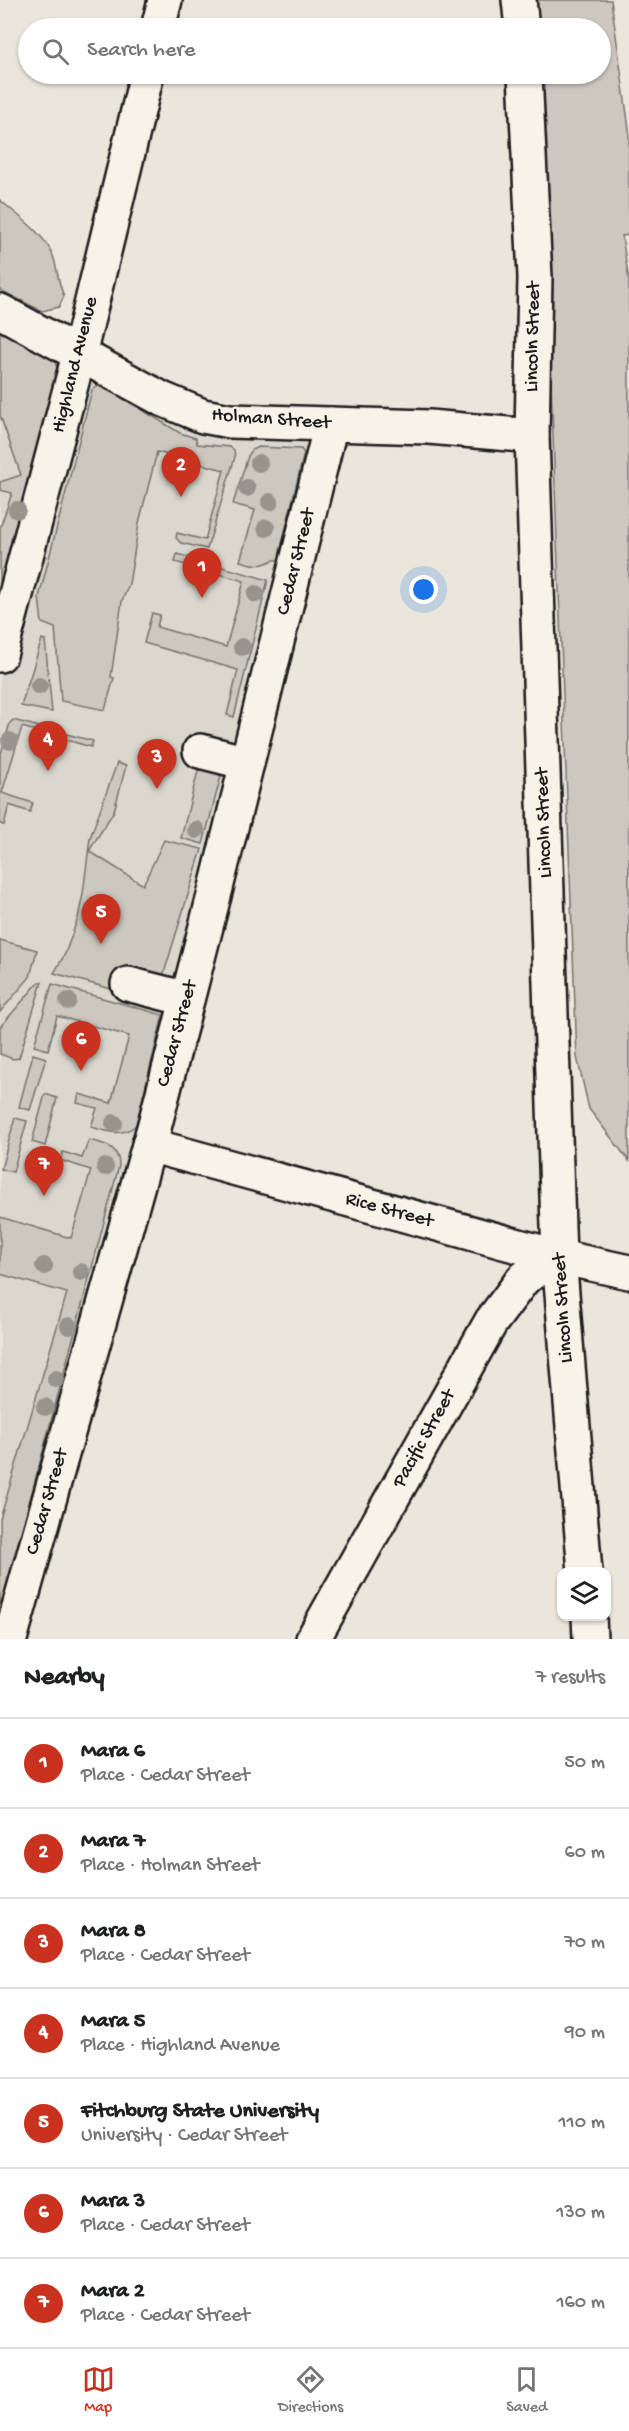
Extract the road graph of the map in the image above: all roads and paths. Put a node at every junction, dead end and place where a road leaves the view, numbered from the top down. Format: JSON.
{"nodes":[{"id":1,"x":165,"y":0,"type":"edge"},
{"id":2,"x":519,"y":0,"type":"edge"},
{"id":3,"x":160,"y":18,"type":"edge"},
{"id":4,"x":521,"y":18,"type":"edge"},
{"id":5,"x":145,"y":84,"type":"edge"},
{"id":6,"x":525,"y":84,"type":"edge"},
{"id":7,"x":0,"y":311,"type":"edge"},
{"id":8,"x":80,"y":355,"type":"junction"},
{"id":9,"x":331,"y":424,"type":"junction"},
{"id":10,"x":532,"y":436,"type":"junction"},
{"id":11,"x":0,"y":655,"type":"edge"},
{"id":12,"x":200,"y":751,"type":"dead end"},
{"id":13,"x":247,"y":763,"type":"junction"},
{"id":14,"x":128,"y":984,"type":"dead end"},
{"id":15,"x":187,"y":999,"type":"junction"},
{"id":16,"x":149,"y":1145,"type":"junction"},
{"id":17,"x":559,"y":1257,"type":"junction"},
{"id":18,"x":629,"y":1272,"type":"edge"},
{"id":19,"x":585,"y":1567,"type":"edge"},
{"id":20,"x":589,"y":1621,"type":"edge"},
{"id":21,"x":7,"y":1638,"type":"edge"},
{"id":22,"x":313,"y":1639,"type":"edge"},
{"id":23,"x":590,"y":1639,"type":"edge"}],
"edges":[{"from":1,"to":3,"type":"street"},
{"from":2,"to":4,"type":"street"},
{"from":5,"to":8,"type":"street","name":"Highland Avenue"},
{"from":6,"to":10,"type":"street","name":"Lincoln Street"},
{"from":7,"to":8,"type":"street","name":"Holman Street"},
{"from":8,"to":9,"type":"street","name":"Holman Street"},
{"from":8,"to":11,"type":"street","name":"Highland Avenue"},
{"from":9,"to":10,"type":"street","name":"Holman Street"},
{"from":9,"to":13,"type":"street","name":"Cedar Street"},
{"from":10,"to":17,"type":"street","name":"Lincoln Street"},
{"from":12,"to":13,"type":"street"},
{"from":13,"to":15,"type":"street","name":"Cedar Street"},
{"from":14,"to":15,"type":"street"},
{"from":15,"to":16,"type":"street","name":"Cedar Street"},
{"from":16,"to":17,"type":"street","name":"Rice Street"},
{"from":16,"to":21,"type":"street","name":"Cedar Street"},
{"from":17,"to":18,"type":"street","name":"Rice Street"},
{"from":17,"to":19,"type":"street","name":"Lincoln Street"},
{"from":17,"to":22,"type":"street","name":"Pacific Street"},
{"from":20,"to":23,"type":"street"}]}
